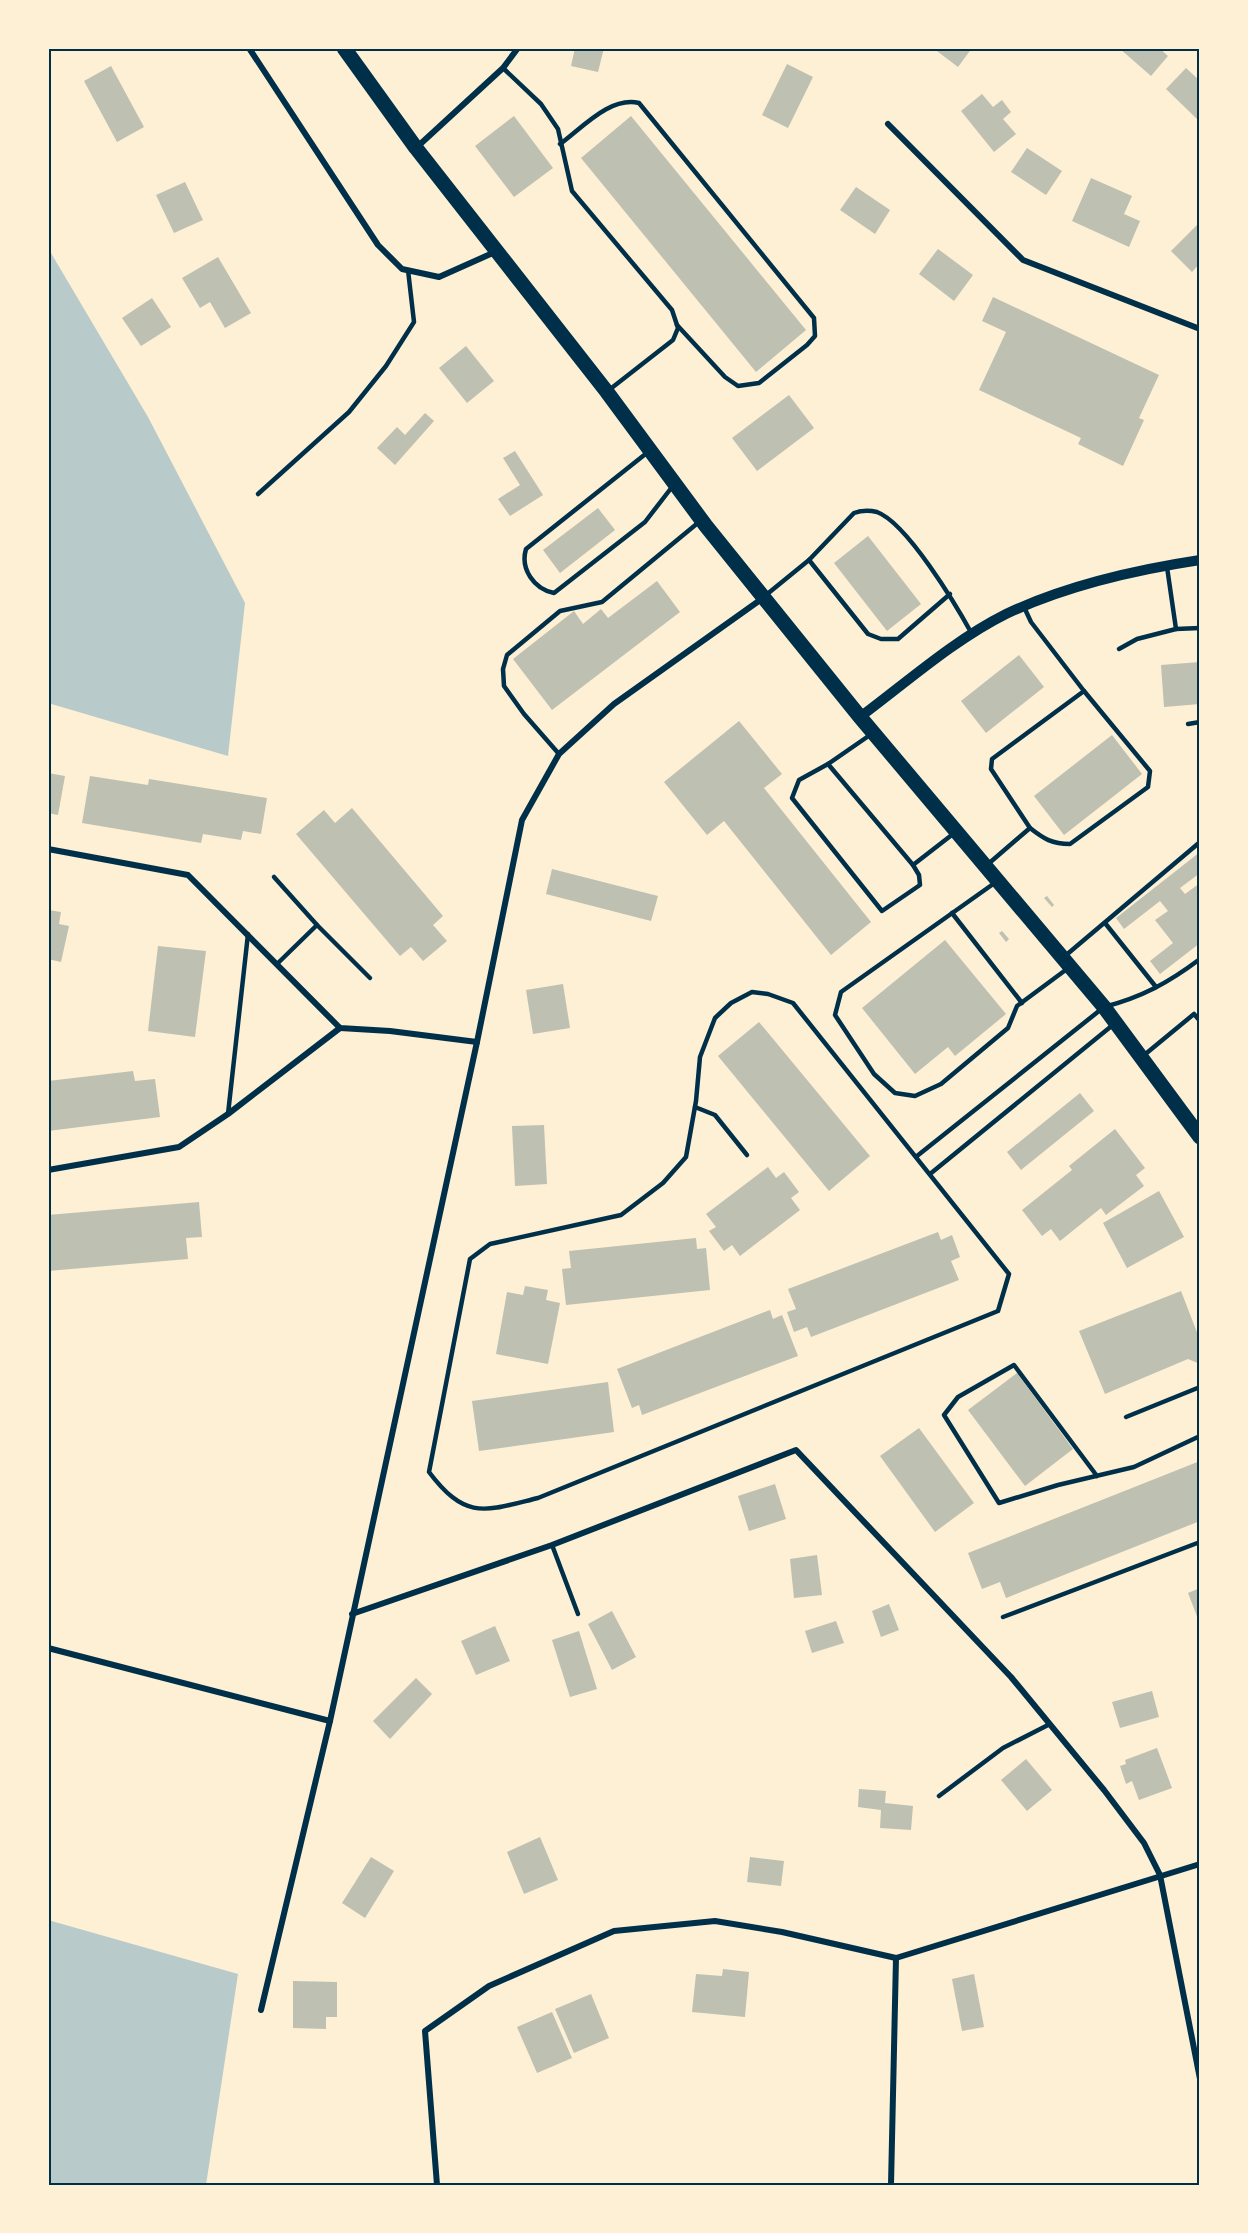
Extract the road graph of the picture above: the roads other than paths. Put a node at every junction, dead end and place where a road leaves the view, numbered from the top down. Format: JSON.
{"nodes":[{"id":1,"x":249,"y":48,"type":"edge"},
{"id":2,"x":344,"y":48,"type":"edge"},
{"id":3,"x":518,"y":48,"type":"edge"},
{"id":4,"x":503,"y":68,"type":"junction"},
{"id":5,"x":888,"y":124,"type":"dead end"},
{"id":6,"x":560,"y":144,"type":"junction"},
{"id":7,"x":416,"y":148,"type":"junction"},
{"id":8,"x":497,"y":252,"type":"junction"},
{"id":9,"x":408,"y":270,"type":"junction"},
{"id":10,"x":677,"y":325,"type":"junction"},
{"id":11,"x":1200,"y":329,"type":"edge"},
{"id":12,"x":607,"y":392,"type":"junction"},
{"id":13,"x":650,"y":451,"type":"junction"},
{"id":14,"x":675,"y":484,"type":"junction"},
{"id":15,"x":258,"y":494,"type":"dead end"},
{"id":16,"x":701,"y":520,"type":"junction"},
{"id":17,"x":809,"y":560,"type":"junction"},
{"id":18,"x":1200,"y":560,"type":"edge"},
{"id":19,"x":1167,"y":565,"type":"junction"},
{"id":20,"x":950,"y":594,"type":"junction"},
{"id":21,"x":764,"y":597,"type":"junction"},
{"id":22,"x":1024,"y":607,"type":"junction"},
{"id":23,"x":1200,"y":628,"type":"edge"},
{"id":24,"x":1176,"y":629,"type":"junction"},
{"id":25,"x":972,"y":634,"type":"junction"},
{"id":26,"x":1119,"y":649,"type":"dead end"},
{"id":27,"x":1084,"y":691,"type":"junction"},
{"id":28,"x":860,"y":717,"type":"junction"},
{"id":29,"x":1200,"y":722,"type":"edge"},
{"id":30,"x":1188,"y":724,"type":"dead end"},
{"id":31,"x":873,"y":732,"type":"junction"},
{"id":32,"x":559,"y":753,"type":"junction"},
{"id":33,"x":828,"y":764,"type":"junction"},
{"id":34,"x":1030,"y":828,"type":"junction"},
{"id":35,"x":955,"y":832,"type":"junction"},
{"id":36,"x":1200,"y":842,"type":"edge"},
{"id":37,"x":48,"y":849,"type":"edge"},
{"id":38,"x":913,"y":865,"type":"junction"},
{"id":39,"x":985,"y":867,"type":"junction"},
{"id":40,"x":274,"y":878,"type":"dead end"},
{"id":41,"x":997,"y":882,"type":"junction"},
{"id":42,"x":952,"y":913,"type":"junction"},
{"id":43,"x":1105,"y":923,"type":"junction"},
{"id":44,"x":317,"y":925,"type":"junction"},
{"id":45,"x":248,"y":934,"type":"junction"},
{"id":46,"x":1200,"y":959,"type":"edge"},
{"id":47,"x":278,"y":963,"type":"junction"},
{"id":48,"x":1066,"y":963,"type":"junction"},
{"id":49,"x":370,"y":978,"type":"dead end"},
{"id":50,"x":1156,"y":987,"type":"junction"},
{"id":51,"x":1022,"y":1002,"type":"junction"},
{"id":52,"x":1104,"y":1007,"type":"junction"},
{"id":53,"x":1200,"y":1021,"type":"edge"},
{"id":54,"x":1116,"y":1023,"type":"junction"},
{"id":55,"x":340,"y":1029,"type":"junction"},
{"id":56,"x":477,"y":1042,"type":"junction"},
{"id":57,"x":1141,"y":1057,"type":"junction"},
{"id":58,"x":695,"y":1107,"type":"junction"},
{"id":59,"x":228,"y":1114,"type":"junction"},
{"id":60,"x":1197,"y":1127,"type":"edge"},
{"id":61,"x":747,"y":1155,"type":"dead end"},
{"id":62,"x":917,"y":1156,"type":"junction"},
{"id":63,"x":48,"y":1170,"type":"edge"},
{"id":64,"x":930,"y":1174,"type":"junction"},
{"id":65,"x":1200,"y":1387,"type":"edge"},
{"id":66,"x":1126,"y":1417,"type":"dead end"},
{"id":67,"x":1200,"y":1436,"type":"edge"},
{"id":68,"x":1097,"y":1476,"type":"junction"},
{"id":69,"x":1200,"y":1542,"type":"edge"},
{"id":70,"x":552,"y":1545,"type":"junction"},
{"id":71,"x":352,"y":1614,"type":"junction"},
{"id":72,"x":578,"y":1614,"type":"dead end"},
{"id":73,"x":1003,"y":1617,"type":"dead end"},
{"id":74,"x":48,"y":1648,"type":"edge"},
{"id":75,"x":330,"y":1721,"type":"junction"},
{"id":76,"x":1050,"y":1724,"type":"junction"},
{"id":77,"x":939,"y":1796,"type":"dead end"},
{"id":78,"x":1200,"y":1864,"type":"edge"},
{"id":79,"x":1160,"y":1875,"type":"junction"},
{"id":80,"x":896,"y":1958,"type":"junction"},
{"id":81,"x":261,"y":2010,"type":"dead end"},
{"id":82,"x":1198,"y":2066,"type":"edge"},
{"id":83,"x":1200,"y":2079,"type":"edge"},
{"id":84,"x":437,"y":2185,"type":"edge"},
{"id":85,"x":891,"y":2185,"type":"edge"}],
"edges":[{"from":1,"to":9,"type":"street"},
{"from":2,"to":7,"type":"main road"},
{"from":3,"to":4,"type":"street"},
{"from":4,"to":6,"type":"lane"},
{"from":4,"to":7,"type":"street"},
{"from":5,"to":11,"type":"street"},
{"from":6,"to":10,"type":"lane"},
{"from":6,"to":10,"type":"lane"},
{"from":7,"to":8,"type":"main road"},
{"from":8,"to":9,"type":"street"},
{"from":8,"to":12,"type":"main road"},
{"from":9,"to":15,"type":"lane"},
{"from":10,"to":12,"type":"lane"},
{"from":12,"to":13,"type":"main road"},
{"from":13,"to":14,"type":"main road"},
{"from":13,"to":14,"type":"lane"},
{"from":14,"to":16,"type":"main road"},
{"from":16,"to":21,"type":"main road"},
{"from":16,"to":32,"type":"lane"},
{"from":17,"to":20,"type":"lane"},
{"from":17,"to":20,"type":"lane"},
{"from":17,"to":21,"type":"lane"},
{"from":18,"to":19,"type":"street"},
{"from":19,"to":22,"type":"street"},
{"from":19,"to":24,"type":"lane"},
{"from":20,"to":25,"type":"lane"},
{"from":21,"to":28,"type":"main road"},
{"from":21,"to":32,"type":"street"},
{"from":22,"to":25,"type":"street"},
{"from":22,"to":27,"type":"lane"},
{"from":23,"to":24,"type":"lane"},
{"from":24,"to":26,"type":"lane"},
{"from":25,"to":28,"type":"street"},
{"from":27,"to":34,"type":"lane"},
{"from":27,"to":34,"type":"lane"},
{"from":28,"to":31,"type":"main road"},
{"from":29,"to":30,"type":"lane"},
{"from":31,"to":33,"type":"lane"},
{"from":31,"to":35,"type":"main road"},
{"from":32,"to":56,"type":"street"},
{"from":33,"to":38,"type":"lane"},
{"from":33,"to":38,"type":"lane"},
{"from":34,"to":39,"type":"lane"},
{"from":35,"to":38,"type":"lane"},
{"from":35,"to":39,"type":"main road"},
{"from":36,"to":43,"type":"lane"},
{"from":37,"to":45,"type":"street"},
{"from":39,"to":41,"type":"main road"},
{"from":40,"to":44,"type":"lane"},
{"from":41,"to":42,"type":"lane"},
{"from":41,"to":48,"type":"main road"},
{"from":42,"to":51,"type":"lane"},
{"from":42,"to":51,"type":"lane"},
{"from":43,"to":48,"type":"lane"},
{"from":43,"to":50,"type":"lane"},
{"from":44,"to":47,"type":"lane"},
{"from":44,"to":49,"type":"lane"},
{"from":45,"to":47,"type":"street"},
{"from":45,"to":59,"type":"lane"},
{"from":46,"to":50,"type":"lane"},
{"from":47,"to":55,"type":"street"},
{"from":48,"to":51,"type":"lane"},
{"from":48,"to":52,"type":"main road"},
{"from":50,"to":52,"type":"lane"},
{"from":52,"to":54,"type":"main road"},
{"from":52,"to":62,"type":"lane"},
{"from":53,"to":57,"type":"lane"},
{"from":54,"to":57,"type":"main road"},
{"from":54,"to":64,"type":"lane"},
{"from":55,"to":56,"type":"street"},
{"from":55,"to":59,"type":"street"},
{"from":56,"to":71,"type":"street"},
{"from":57,"to":60,"type":"main road"},
{"from":58,"to":61,"type":"lane"},
{"from":58,"to":62,"type":"lane"},
{"from":58,"to":64,"type":"lane"},
{"from":59,"to":63,"type":"street"},
{"from":62,"to":64,"type":"lane"},
{"from":65,"to":66,"type":"lane"},
{"from":67,"to":68,"type":"lane"},
{"from":68,"to":68,"type":"lane"},
{"from":69,"to":73,"type":"lane"},
{"from":70,"to":71,"type":"street"},
{"from":70,"to":72,"type":"lane"},
{"from":70,"to":76,"type":"street"},
{"from":71,"to":75,"type":"street"},
{"from":74,"to":75,"type":"street"},
{"from":75,"to":81,"type":"street"},
{"from":76,"to":77,"type":"lane"},
{"from":76,"to":79,"type":"street"},
{"from":78,"to":79,"type":"street"},
{"from":79,"to":80,"type":"street"},
{"from":79,"to":82,"type":"street"},
{"from":80,"to":84,"type":"street"},
{"from":80,"to":85,"type":"street"},
{"from":82,"to":83,"type":"street"}]}
